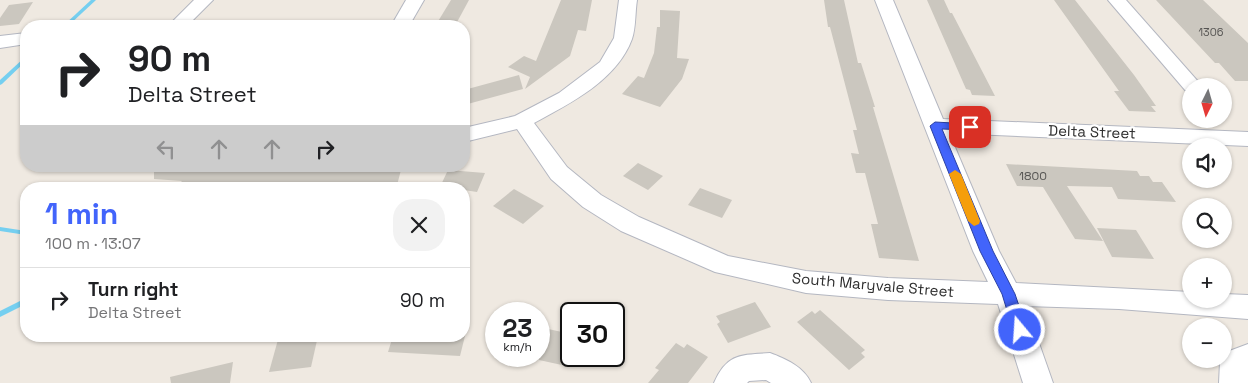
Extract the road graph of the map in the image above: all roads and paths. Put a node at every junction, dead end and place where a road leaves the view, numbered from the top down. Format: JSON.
{"nodes":[{"id":1,"x":204,"y":0,"type":"edge"},
{"id":2,"x":415,"y":0,"type":"edge"},
{"id":3,"x":628,"y":0,"type":"edge"},
{"id":4,"x":884,"y":0,"type":"edge"},
{"id":5,"x":1117,"y":0,"type":"edge"},
{"id":6,"x":183,"y":20,"type":"edge"},
{"id":7,"x":403,"y":20,"type":"edge"},
{"id":8,"x":20,"y":40,"type":"edge"},
{"id":9,"x":0,"y":42,"type":"edge"},
{"id":10,"x":1185,"y":78,"type":"edge"},
{"id":11,"x":522,"y":121,"type":"junction"},
{"id":12,"x":935,"y":126,"type":"junction"},
{"id":13,"x":1231,"y":128,"type":"edge"},
{"id":14,"x":470,"y":134,"type":"edge"},
{"id":15,"x":1243,"y":138,"type":"edge"},
{"id":16,"x":1008,"y":294,"type":"junction"},
{"id":17,"x":1248,"y":307,"type":"edge"},
{"id":18,"x":1248,"y":357,"type":"edge"},
{"id":19,"x":729,"y":383,"type":"edge"},
{"id":20,"x":796,"y":383,"type":"edge"},
{"id":21,"x":1038,"y":383,"type":"edge"},
{"id":22,"x":1234,"y":383,"type":"edge"}],
"edges":[{"from":1,"to":6,"type":"street"},
{"from":2,"to":7,"type":"street"},
{"from":3,"to":11,"type":"street"},
{"from":4,"to":12,"type":"street"},
{"from":5,"to":10,"type":"street"},
{"from":8,"to":9,"type":"street"},
{"from":11,"to":14,"type":"street"},
{"from":11,"to":16,"type":"street","name":"South Maryvale Street"},
{"from":12,"to":15,"type":"street","name":"Delta Street"},
{"from":12,"to":16,"type":"street"},
{"from":13,"to":15,"type":"street"},
{"from":16,"to":17,"type":"street","name":"South Maryvale Street"},
{"from":16,"to":21,"type":"street"},
{"from":18,"to":22,"type":"street"},
{"from":19,"to":20,"type":"street"}]}
